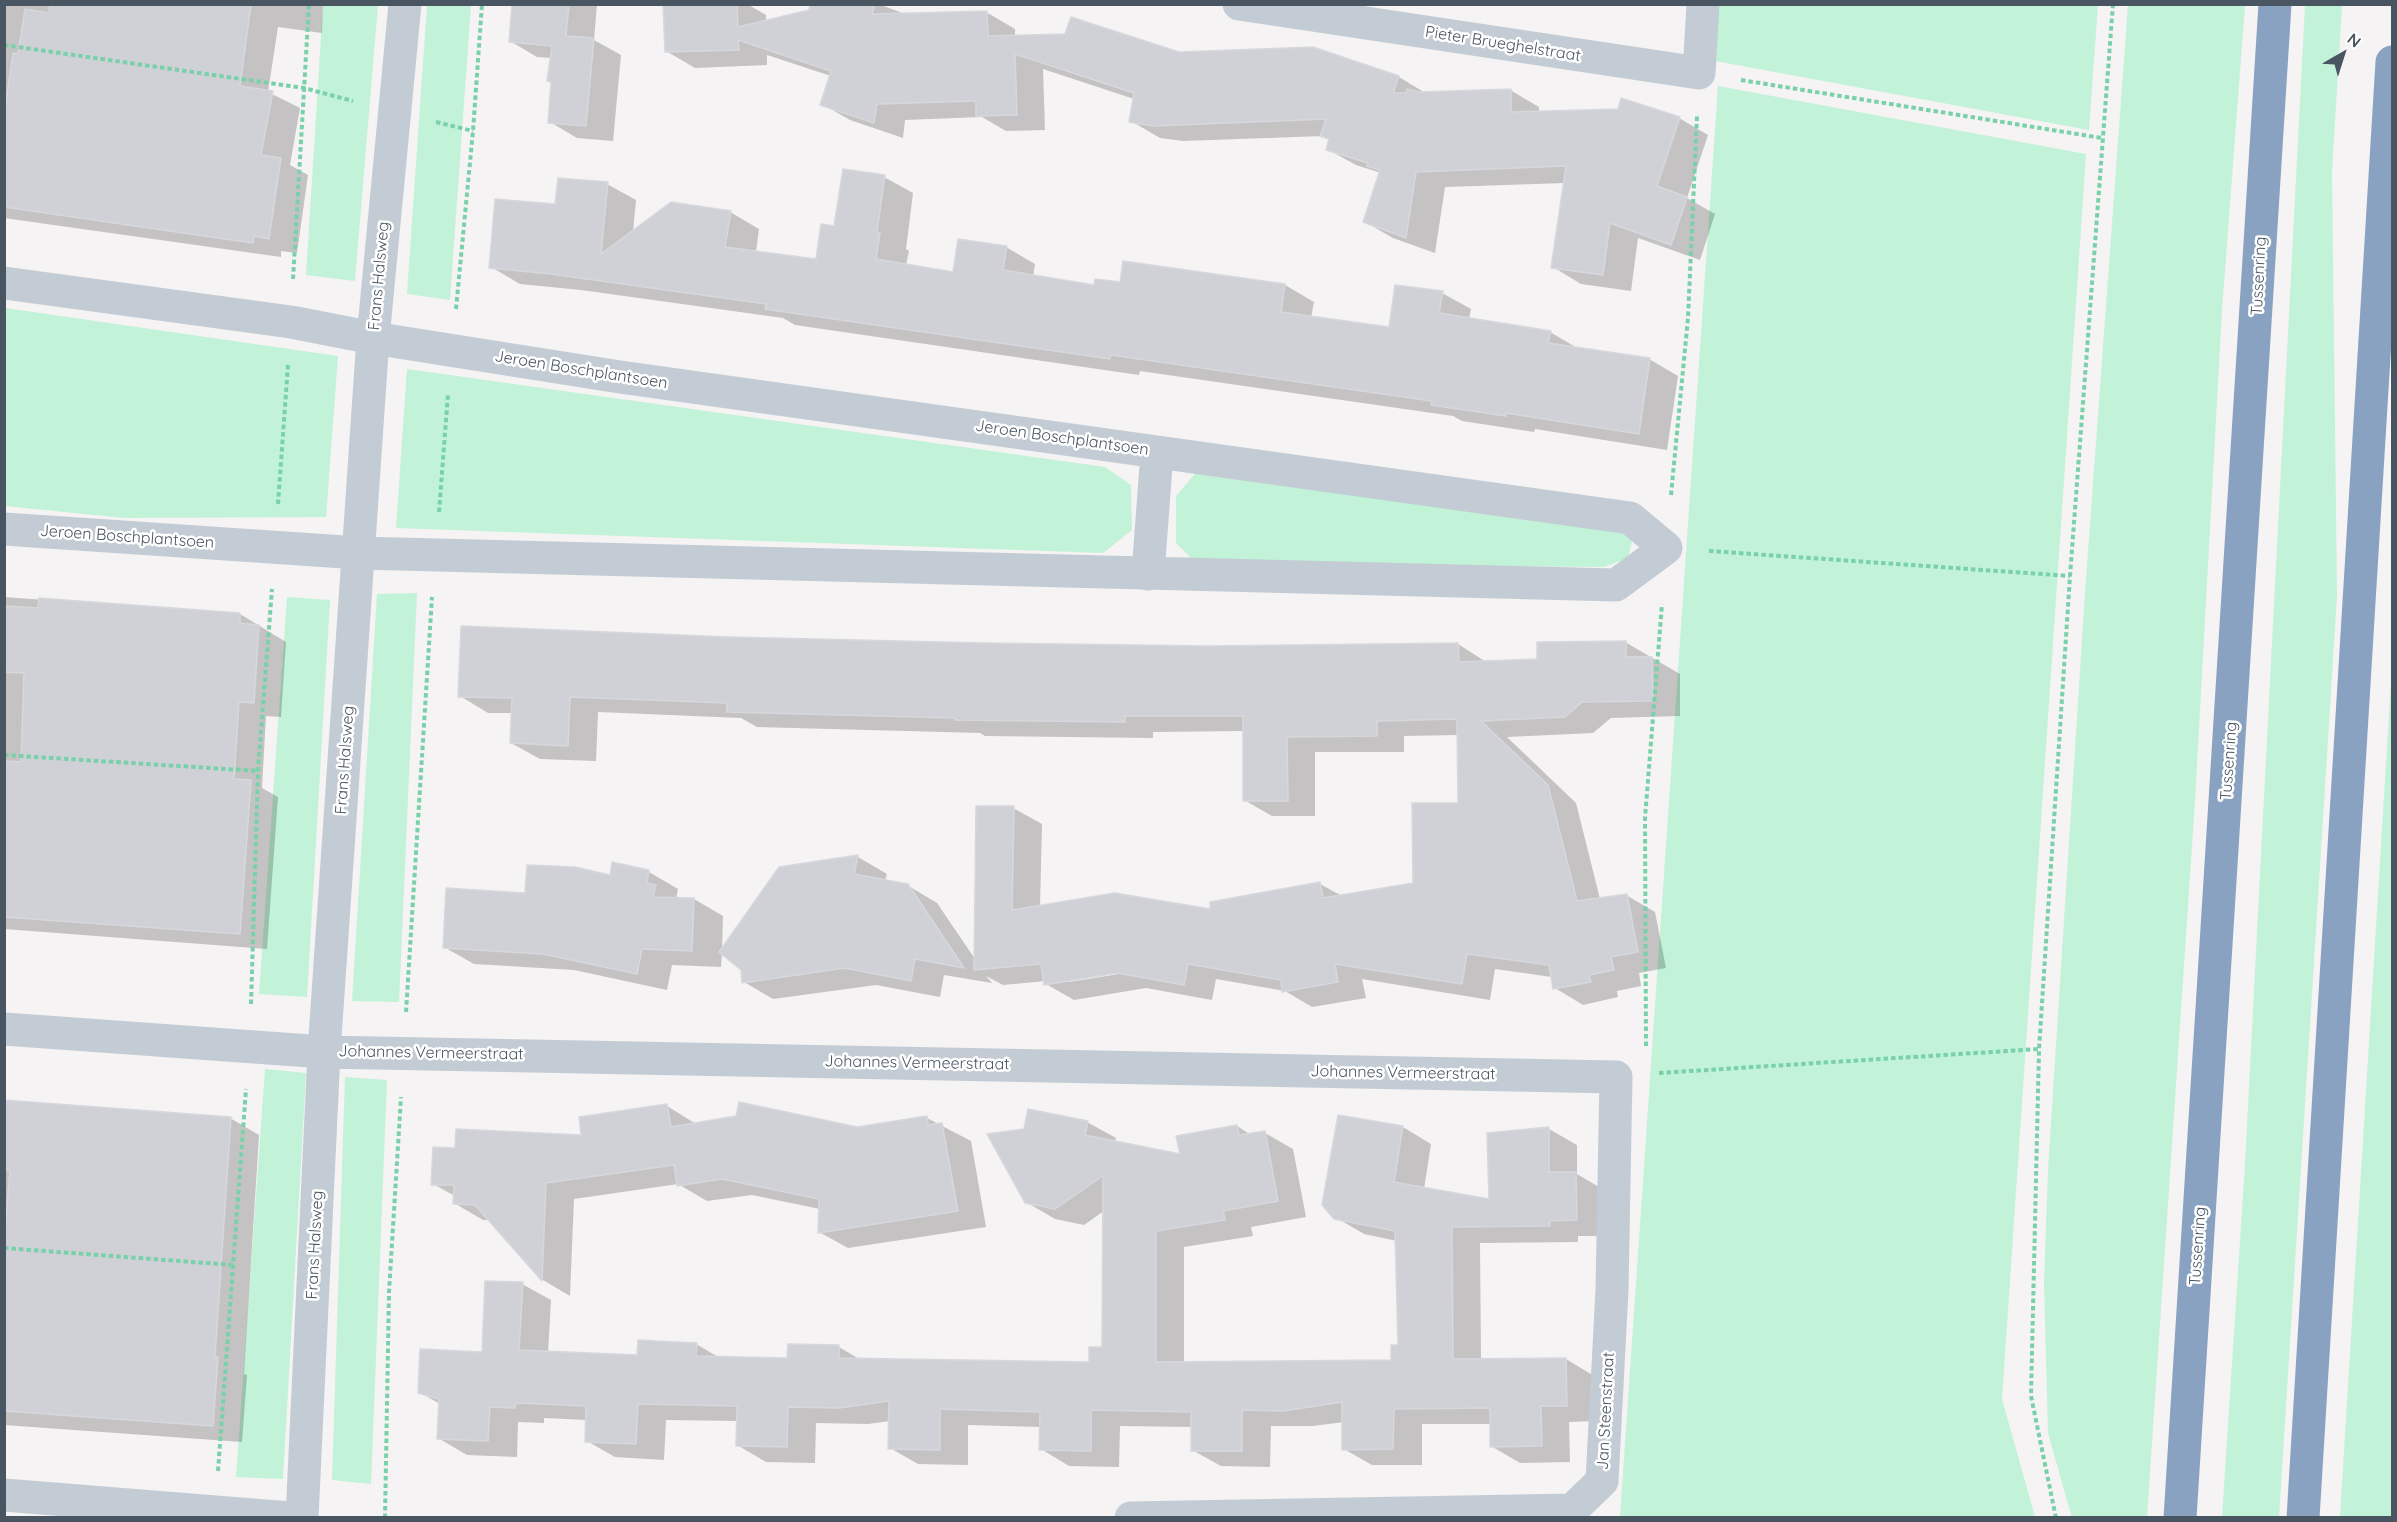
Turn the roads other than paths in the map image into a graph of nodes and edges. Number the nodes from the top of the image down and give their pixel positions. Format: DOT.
graph roads {
  1 [pos="405,4"];
  2 [pos="1239,4"];
  3 [pos="1702,4"];
  4 [pos="2275,4"];
  5 [pos="2392,62"];
  6 [pos="4,283"];
  7 [pos="373,338"];
  8 [pos="1157,452"];
  9 [pos="4,529"];
  10 [pos="359,553"];
  11 [pos="1148,574"];
  12 [pos="4,1029"];
  13 [pos="324,1052"];
  14 [pos="1612,1290"];
  15 [pos="4,1495"];
  16 [pos="290,1518"];
  17 [pos="302,1518"];
  18 [pos="1131,1518"];
  19 [pos="2180,1518"];
  20 [pos="2303,1518"];
  1 -- 7 [label="street, Frans Halsweg"];
  2 -- 3 [label="street, Pieter Brueghelstraat"];
  4 -- 19 [label="highway, Tussenring"];
  5 -- 20 [label="highway"];
  6 -- 7 [label="street, Jeroen Boschplantsoen"];
  7 -- 8 [label="street, Jeroen Boschplantsoen"];
  7 -- 10 [label="street, Frans Halsweg"];
  8 -- 11 [label="street, Jeroen Boschplantsoen"];
  8 -- 11 [label="street, Jeroen Boschplantsoen"];
  9 -- 10 [label="street, Jeroen Boschplantsoen"];
  10 -- 11 [label="street, Jeroen Boschplantsoen"];
  10 -- 13 [label="street, Frans Halsweg"];
  12 -- 13 [label="street, Johannes Vermeerstraat"];
  13 -- 14 [label="street, Johannes Vermeerstraat"];
  13 -- 17 [label="street, Frans Halsweg"];
  14 -- 18 [label="street, Jan Steenstraat"];
  15 -- 16 [label="street"];
}
